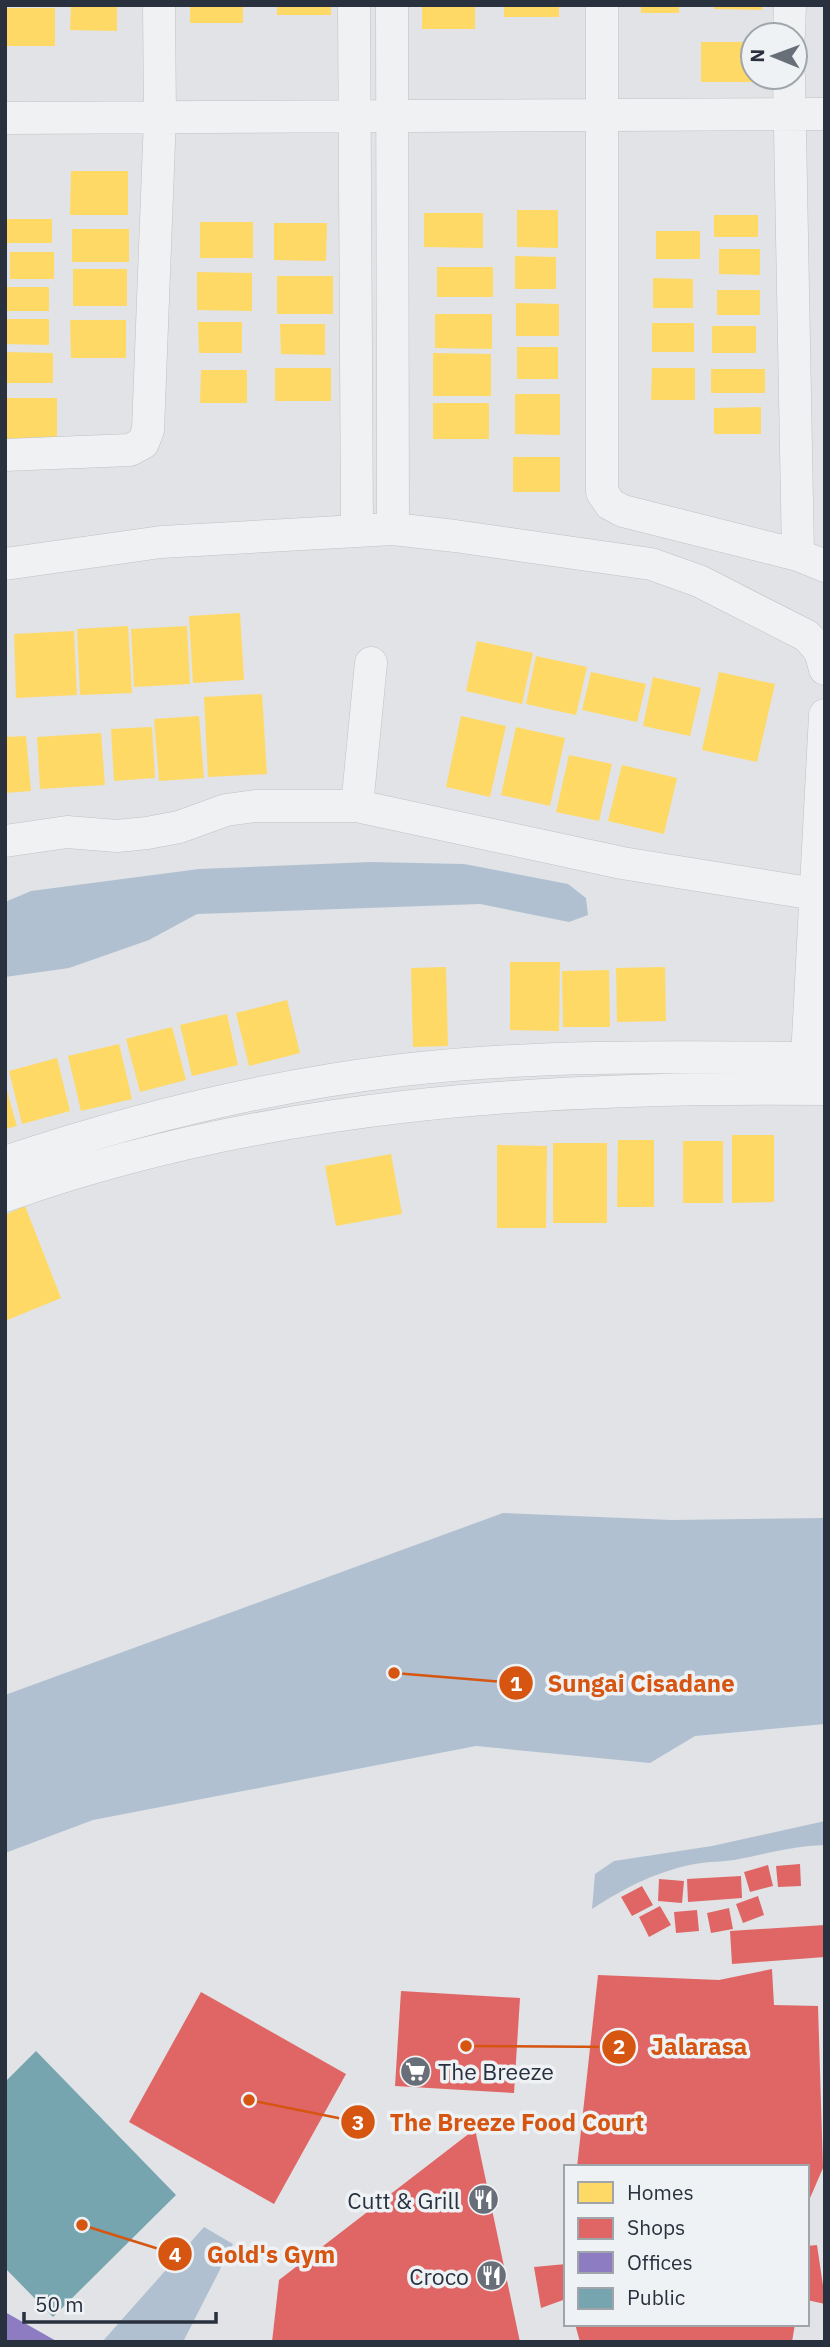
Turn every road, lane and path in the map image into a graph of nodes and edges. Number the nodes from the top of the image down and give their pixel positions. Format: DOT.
graph roads {
  1 [pos="159,5"];
  2 [pos="354,5"];
  3 [pos="392,5"];
  4 [pos="602,5"];
  5 [pos="789,91"];
  6 [pos="393,114"];
  7 [pos="788,114"];
  8 [pos="825,114"];
  9 [pos="354,116"];
  10 [pos="603,116"];
  11 [pos="5,117"];
  12 [pos="160,117"];
  13 [pos="5,456"];
  14 [pos="393,529"];
  15 [pos="357,530"];
  16 [pos="811,560"];
  17 [pos="5,564"];
  18 [pos="371,663"];
  19 [pos="825,669"];
  20 [pos="825,715"];
  21 [pos="357,806"];
  22 [pos="5,841"];
  23 [pos="815,894"];
  24 [pos="815,1074"];
  25 [pos="609,1075"];
  26 [pos="219,1104"];
  27 [pos="223,1134"];
  28 [pos="5,1161"];
  29 [pos="5,1196"];
  1 -- 12 [label="street"];
  2 -- 9 [label="street"];
  3 -- 6 [label="street"];
  4 -- 10 [label="street"];
  5 -- 7 [label="street"];
  6 -- 9 [label="street"];
  6 -- 10 [label="street"];
  6 -- 14 [label="street"];
  7 -- 8 [label="street"];
  7 -- 10 [label="street"];
  7 -- 16 [label="street"];
  9 -- 12 [label="street"];
  9 -- 15 [label="street"];
  10 -- 16 [label="street"];
  11 -- 12 [label="street"];
  12 -- 13 [label="street"];
  14 -- 15 [label="street"];
  14 -- 19 [label="street"];
  15 -- 17 [label="street"];
  18 -- 21 [label="street"];
  20 -- 23 [label="street"];
  21 -- 22 [label="street"];
  21 -- 23 [label="street"];
  23 -- 24 [label="street"];
  24 -- 25 [label="street"];
  25 -- 26 [label="street"];
  25 -- 27 [label="street"];
  26 -- 27 [label="street"];
  26 -- 28 [label="street"];
  27 -- 29 [label="street"];
}
